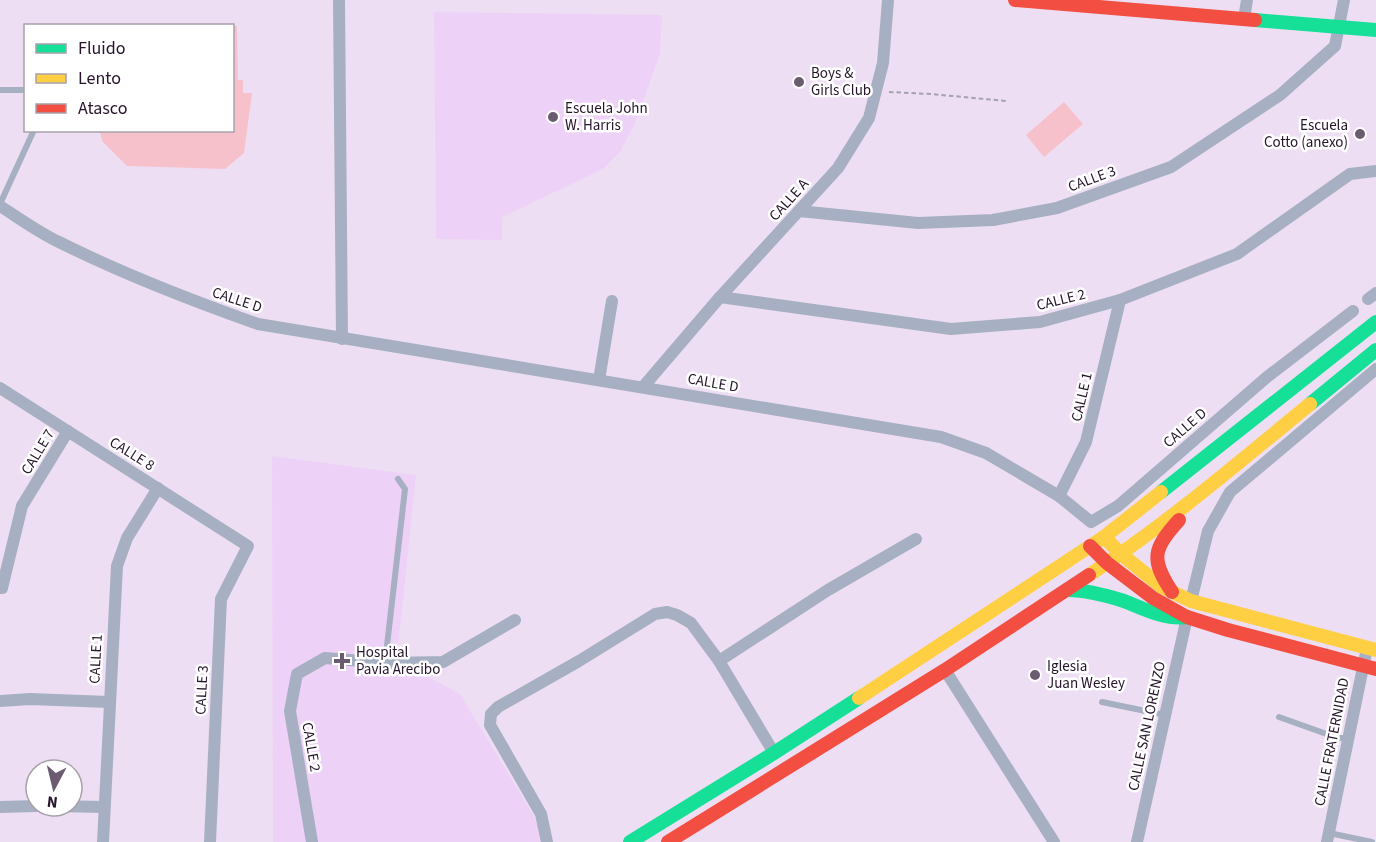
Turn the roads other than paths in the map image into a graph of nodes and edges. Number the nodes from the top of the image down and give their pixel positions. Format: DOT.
graph roads {
  1 [pos="339,0"];
  2 [pos="888,0"];
  3 [pos="1015,0"];
  4 [pos="1247,0"];
  5 [pos="1344,0"];
  6 [pos="1244,19"];
  7 [pos="1340,27"];
  8 [pos="1376,30"];
  9 [pos="0,90"];
  10 [pos="24,90"];
  11 [pos="33,132"];
  12 [pos="1376,171"];
  13 [pos="0,205"];
  14 [pos="799,211"];
  15 [pos="720,297"];
  16 [pos="1120,300"];
  17 [pos="612,301"];
  18 [pos="1353,311"];
  19 [pos="1376,322"];
  20 [pos="342,339"];
  21 [pos="1376,350"];
  22 [pos="1376,369"];
  23 [pos="600,380"];
  24 [pos="643,387"];
  25 [pos="0,388"];
  26 [pos="68,431"];
  27 [pos="398,479"];
  28 [pos="1218,479"];
  29 [pos="158,488"];
  30 [pos="1059,496"];
  31 [pos="1104,537"];
  32 [pos="916,539"];
  33 [pos="248,546"];
  34 [pos="1090,546"];
  35 [pos="1121,554"];
  36 [pos="1107,563"];
  37 [pos="0,588"];
  38 [pos="1068,590"];
  39 [pos="1172,592"];
  40 [pos="1191,601"];
  41 [pos="1187,617"];
  42 [pos="515,620"];
  43 [pos="1371,649"];
  44 [pos="719,661"];
  45 [pos="385,663"];
  46 [pos="1369,667"];
  47 [pos="945,670"];
  48 [pos="0,701"];
  49 [pos="109,702"];
  50 [pos="1102,702"];
  51 [pos="1165,714"];
  52 [pos="1278,717"];
  53 [pos="1347,739"];
  54 [pos="774,753"];
  55 [pos="24,806"];
  56 [pos="0,807"];
  57 [pos="84,807"];
  58 [pos="104,807"];
  59 [pos="1328,837"];
  60 [pos="546,841"];
  61 [pos="103,842"];
  62 [pos="210,842"];
  63 [pos="312,842"];
  64 [pos="630,842"];
  65 [pos="668,842"];
  66 [pos="1054,842"];
  67 [pos="1137,842"];
  68 [pos="1372,842"];
  1 -- 20 [label="street"];
  2 -- 14 [label="street, CALLE A"];
  3 -- 6 [label="main road"];
  4 -- 6 [label="street"];
  5 -- 7 [label="street, CALLE 3"];
  6 -- 7 [label="main road"];
  7 -- 8 [label="main road"];
  7 -- 14 [label="street, CALLE 3"];
  9 -- 10 [label="lane"];
  11 -- 13 [label="lane"];
  12 -- 16 [label="street, CALLE 2"];
  13 -- 20 [label="street, CALLE D"];
  14 -- 15 [label="street, CALLE A"];
  15 -- 16 [label="street, CALLE 2"];
  15 -- 24 [label="street, CALLE A"];
  16 -- 30 [label="street, CALLE 1"];
  17 -- 23 [label="street"];
  18 -- 30 [label="street, CALLE D"];
  19 -- 31 [label="main road"];
  20 -- 23 [label="street, CALLE D"];
  21 -- 28 [label="main road"];
  22 -- 40 [label="street"];
  23 -- 24 [label="street, CALLE D"];
  24 -- 30 [label="street, CALLE D"];
  25 -- 26 [label="street, CALLE 8"];
  26 -- 29 [label="street, CALLE 8"];
  26 -- 37 [label="street, CALLE 7"];
  27 -- 45 [label="lane"];
  28 -- 35 [label="main road"];
  28 -- 39 [label="main road"];
  29 -- 33 [label="street, CALLE 8"];
  29 -- 49 [label="street, CALLE 1"];
  31 -- 34 [label="main road"];
  31 -- 35 [label="main road"];
  32 -- 44 [label="street"];
  33 -- 62 [label="street, CALLE 3"];
  34 -- 36 [label="main road"];
  34 -- 54 [label="main road"];
  35 -- 36 [label="main road"];
  35 -- 39 [label="main road"];
  36 -- 38 [label="main road"];
  36 -- 41 [label="main road"];
  38 -- 41 [label="main road"];
  38 -- 47 [label="main road"];
  39 -- 40 [label="main road"];
  40 -- 43 [label="main road"];
  41 -- 46 [label="main road"];
  41 -- 51 [label="street, CALLE SAN LORENZO"];
  42 -- 45 [label="street, CALLE 2"];
  43 -- 46 [label="street, CALLE FRATERNIDAD"];
  44 -- 54 [label="street"];
  44 -- 60 [label="street"];
  45 -- 63 [label="street, CALLE 2"];
  46 -- 53 [label="street, CALLE FRATERNIDAD"];
  47 -- 65 [label="main road"];
  47 -- 66 [label="street"];
  48 -- 49 [label="street"];
  49 -- 58 [label="street, CALLE 1"];
  50 -- 51 [label="lane"];
  51 -- 67 [label="street, CALLE SAN LORENZO"];
  52 -- 53 [label="lane"];
  53 -- 59 [label="street, CALLE FRATERNIDAD"];
  54 -- 64 [label="main road"];
  55 -- 56 [label="street"];
  57 -- 58 [label="street"];
  58 -- 61 [label="street, CALLE 1"];
  59 -- 68 [label="lane"];
}
